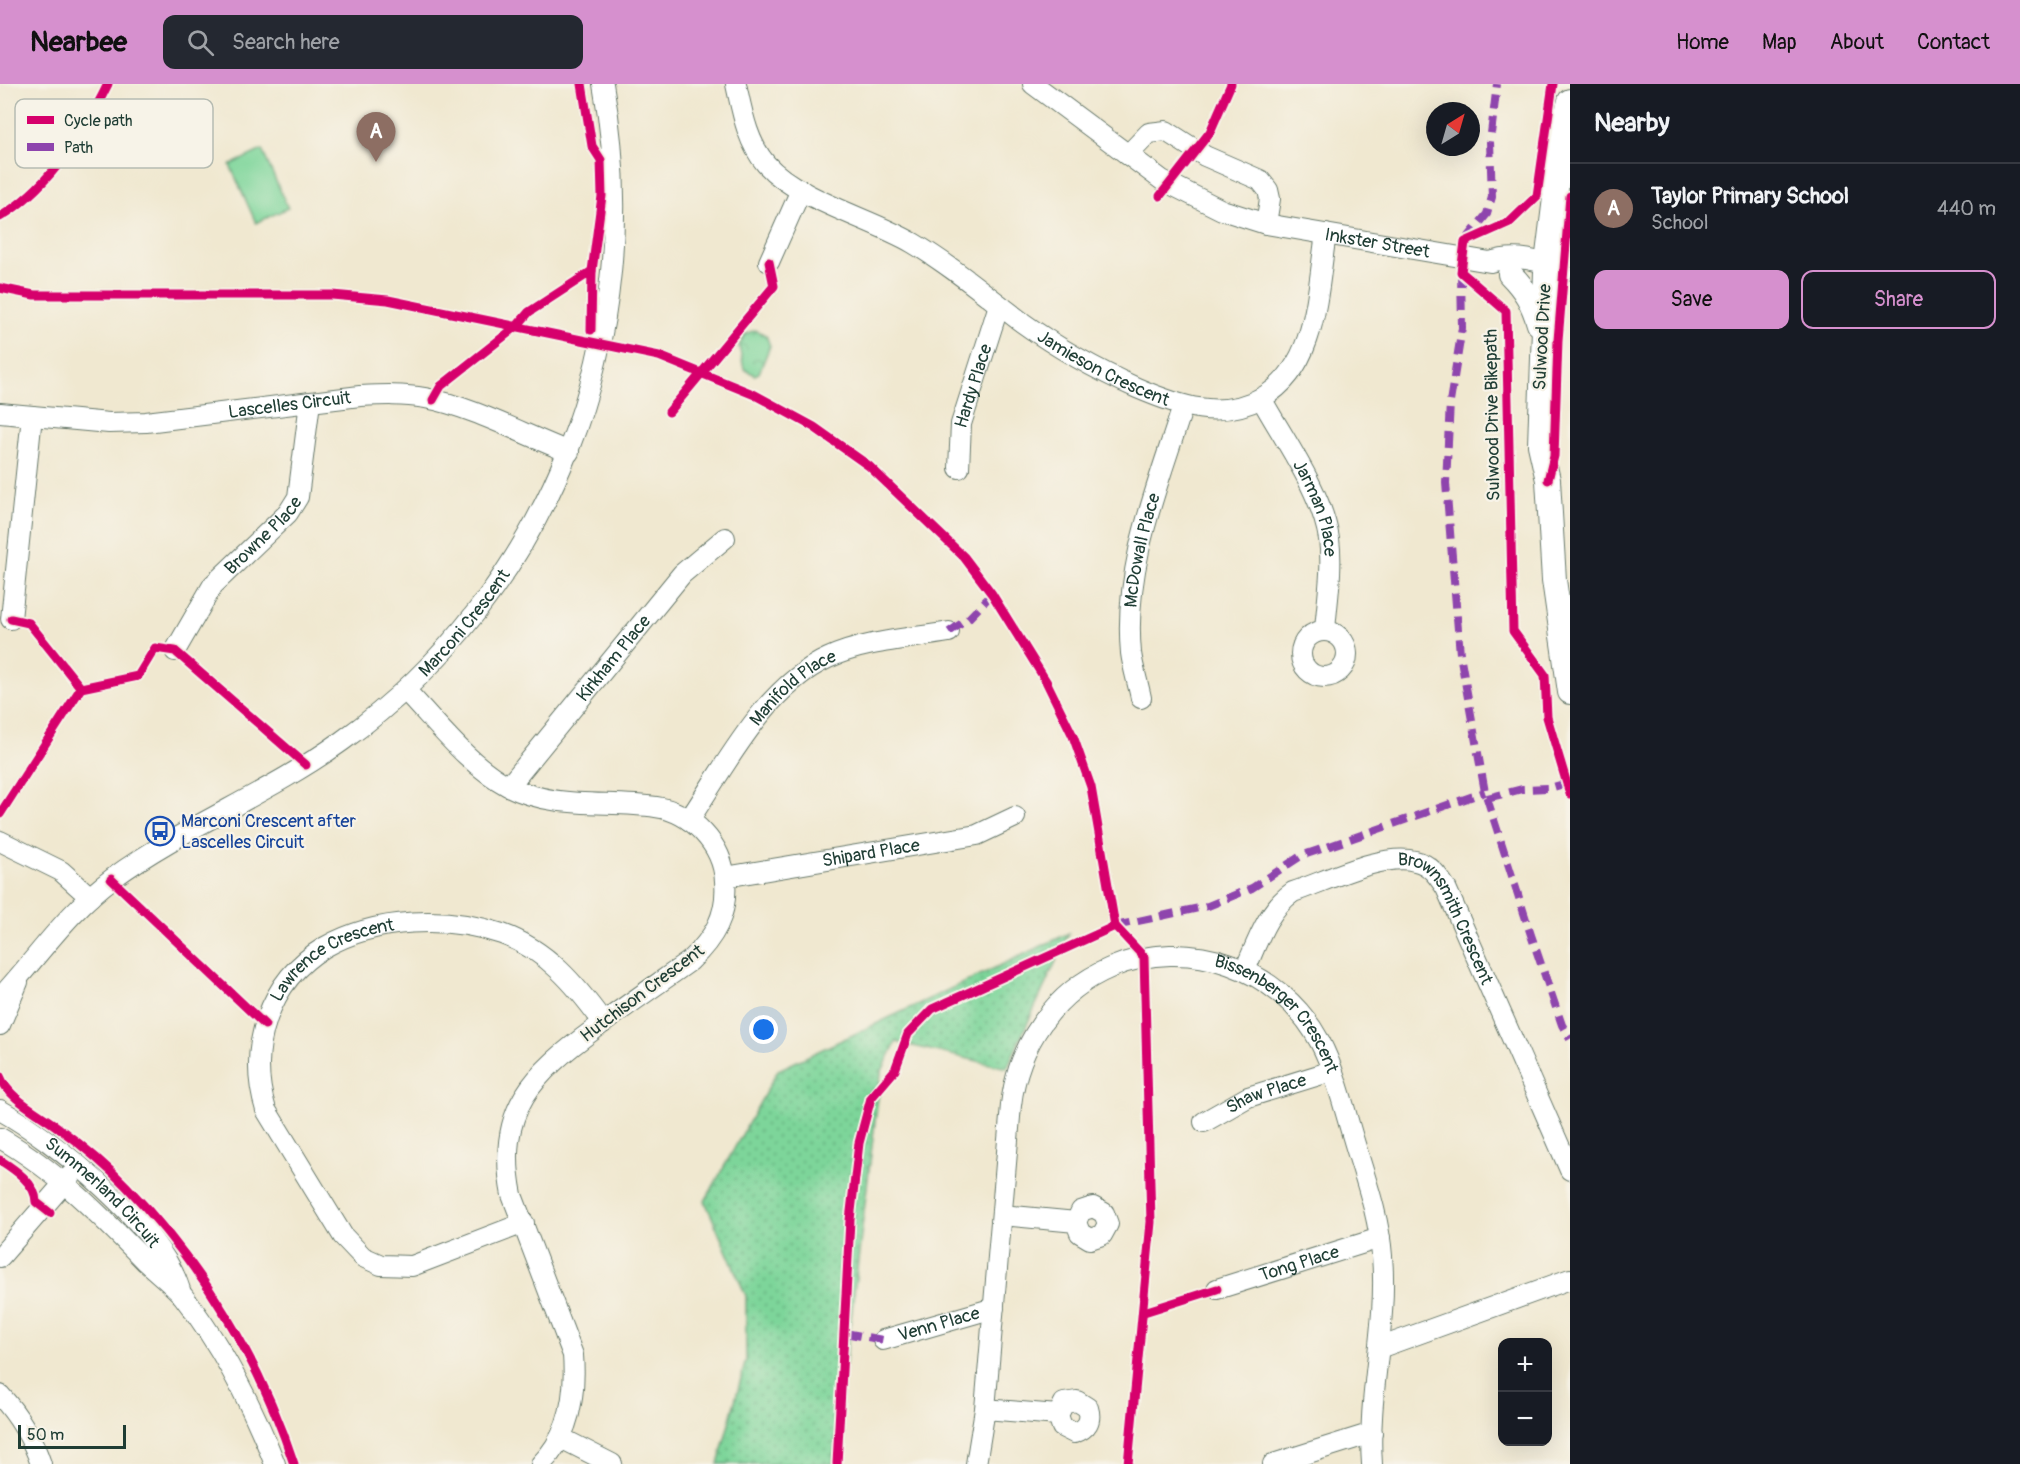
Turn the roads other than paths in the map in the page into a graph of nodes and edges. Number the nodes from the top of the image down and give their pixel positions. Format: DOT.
graph roads {
  1 [pos="603,84"];
  2 [pos="736,84"];
  3 [pos="1033,84"];
  4 [pos="1570,101"];
  5 [pos="1128,155"];
  6 [pos="801,190"];
  7 [pos="1570,196"];
  8 [pos="1266,224"];
  9 [pos="1326,234"];
  10 [pos="770,262"];
  11 [pos="1500,268"];
  12 [pos="1552,272"];
  13 [pos="999,305"];
  14 [pos="1542,344"];
  15 [pos="1261,398"];
  16 [pos="310,402"];
  17 [pos="1183,406"];
  18 [pos="0,412"];
  19 [pos="32,416"];
  20 [pos="569,452"];
  21 [pos="959,468"];
  22 [pos="1548,480"];
  23 [pos="725,538"];
  24 [pos="11,619"];
  25 [pos="1325,631"];
  26 [pos="949,633"];
  27 [pos="175,651"];
  28 [pos="405,690"];
  29 [pos="1570,692"];
  30 [pos="1142,698"];
  31 [pos="509,786"];
  32 [pos="1015,818"];
  33 [pos="688,820"];
  34 [pos="0,841"];
  35 [pos="725,877"];
  36 [pos="90,897"];
  37 [pos="1245,970"];
  38 [pos="20,977"];
  39 [pos="0,998"];
  40 [pos="603,1022"];
  41 [pos="0,1026"];
  42 [pos="1332,1071"];
  43 [pos="0,1110"];
  44 [pos="1204,1122"];
  45 [pos="0,1138"];
  46 [pos="79,1167"];
  47 [pos="1570,1170"];
  48 [pos="64,1184"];
  49 [pos="1002,1215"];
  50 [pos="1076,1222"];
  51 [pos="524,1223"];
  52 [pos="1380,1239"];
  53 [pos="0,1257"];
  54 [pos="1570,1279"];
  55 [pos="1216,1288"];
  56 [pos="182,1295"];
  57 [pos="994,1308"];
  58 [pos="883,1340"];
  59 [pos="1379,1348"];
  60 [pos="0,1395"];
  61 [pos="985,1408"];
  62 [pos="1058,1415"];
  63 [pos="1372,1433"];
  64 [pos="561,1438"];
  65 [pos="41,1464"];
  66 [pos="274,1464"];
  67 [pos="541,1464"];
  68 [pos="612,1464"];
  69 [pos="976,1464"];
  70 [pos="1273,1464"];
  71 [pos="1372,1464"];
  1 -- 20 [label="street, Marconi Crescent"];
  2 -- 6 [label="street, Jamieson Crescent"];
  3 -- 5 [label="street, Inkster Street"];
  4 -- 12 [label="main road, Sulwood Drive"];
  5 -- 8 [label="street, Inkster Street"];
  5 -- 8 [label="street"];
  6 -- 10 [label="street"];
  6 -- 13 [label="street, Jamieson Crescent"];
  7 -- 12 [label="main road, Sulwood Drive"];
  8 -- 9 [label="street, Inkster Street"];
  9 -- 11 [label="street, Inkster Street"];
  9 -- 15 [label="street, Jamieson Crescent"];
  11 -- 12 [label="street, Inkster Street"];
  11 -- 14 [label="main road"];
  12 -- 14 [label="main road, Sulwood Drive"];
  12 -- 22 [label="main road, Sulwood Drive"];
  13 -- 17 [label="street, Jamieson Crescent"];
  13 -- 21 [label="street, Hardy Place"];
  14 -- 22 [label="main road, Sulwood Drive"];
  15 -- 17 [label="street, Jamieson Crescent"];
  15 -- 25 [label="street, Jarman Place"];
  16 -- 19 [label="street, Lascelles Circuit"];
  16 -- 20 [label="street, Lascelles Circuit"];
  16 -- 27 [label="street, Browne Place"];
  17 -- 30 [label="street, McDowall Place"];
  18 -- 19 [label="street, Lascelles Circuit"];
  19 -- 24 [label="street"];
  20 -- 28 [label="street, Marconi Crescent"];
  22 -- 29 [label="main road, Sulwood Drive"];
  23 -- 31 [label="street, Kirkham Place"];
  26 -- 33 [label="street, Manifold Place"];
  28 -- 31 [label="street, Hutchison Crescent"];
  28 -- 36 [label="street, Marconi Crescent"];
  31 -- 33 [label="street, Hutchison Crescent"];
  32 -- 35 [label="street, Shipard Place"];
  33 -- 35 [label="street, Hutchison Crescent"];
  34 -- 36 [label="street"];
  35 -- 40 [label="street, Hutchison Crescent"];
  36 -- 38 [label="street, Marconi Crescent"];
  37 -- 42 [label="street, Bissenberger Crescent"];
  37 -- 47 [label="street, Brownsmith Crescent"];
  37 -- 49 [label="street, Bissenberger Crescent"];
  38 -- 39 [label="street, Marconi Crescent"];
  38 -- 41 [label="street, Marconi Crescent"];
  40 -- 51 [label="street, Hutchison Crescent"];
  40 -- 51 [label="street, Lawrence Crescent"];
  42 -- 44 [label="street, Shaw Place"];
  42 -- 52 [label="street, Bissenberger Crescent"];
  43 -- 46 [label="street, Summerland Circuit"];
  45 -- 48 [label="street, Summerland Circuit"];
  46 -- 48 [label="street"];
  46 -- 56 [label="street, Summerland Circuit"];
  48 -- 53 [label="street"];
  48 -- 56 [label="street, Summerland Circuit"];
  49 -- 50 [label="street"];
  49 -- 57 [label="street, Bissenberger Crescent"];
  51 -- 64 [label="street, Hutchison Crescent"];
  52 -- 55 [label="street, Tong Place"];
  52 -- 59 [label="street, Bissenberger Crescent"];
  54 -- 59 [label="street"];
  56 -- 66 [label="street, Summerland Circuit"];
  57 -- 58 [label="street, Venn Place"];
  57 -- 61 [label="street, Bissenberger Crescent"];
  59 -- 63 [label="street, Bissenberger Crescent"];
  60 -- 65 [label="street"];
  61 -- 62 [label="street"];
  61 -- 69 [label="street, Bissenberger Crescent"];
  63 -- 70 [label="street"];
  63 -- 71 [label="street, Bissenberger Crescent"];
  64 -- 67 [label="street, Hutchison Crescent"];
  64 -- 68 [label="street"];
}
